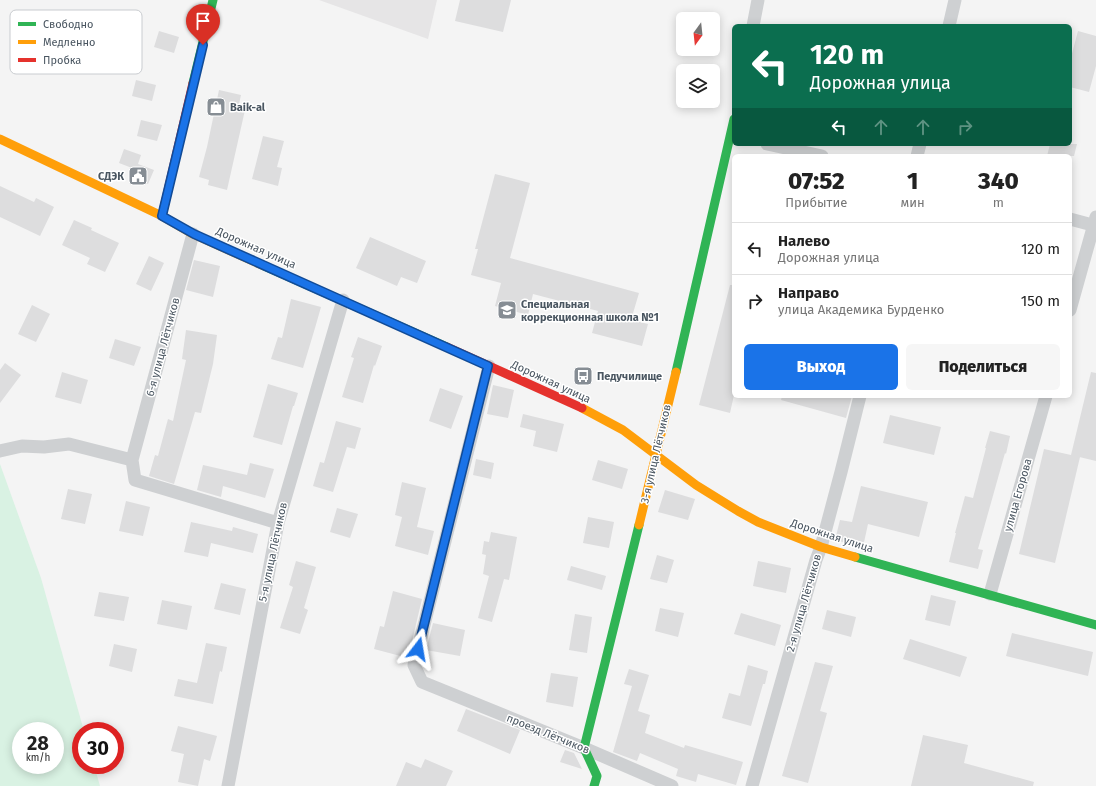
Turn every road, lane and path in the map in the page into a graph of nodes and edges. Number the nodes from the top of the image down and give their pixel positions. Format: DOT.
graph roads {
  1 [pos="213,0"];
  2 [pos="758,0"];
  3 [pos="955,0"];
  4 [pos="753,24"];
  5 [pos="949,24"];
  6 [pos="732,137"];
  7 [pos="0,139"];
  8 [pos="776,146"];
  9 [pos="813,154"];
  10 [pos="162,216"];
  11 [pos="1072,219"];
  12 [pos="1095,223"];
  13 [pos="194,234"];
  14 [pos="343,300"];
  15 [pos="1072,303"];
  16 [pos="488,366"];
  17 [pos="860,398"];
  18 [pos="1045,398"];
  19 [pos="0,451"];
  20 [pos="656,456"];
  21 [pos="132,460"];
  22 [pos="278,523"];
  23 [pos="821,547"];
  24 [pos="990,594"];
  25 [pos="1096,625"];
  26 [pos="584,748"];
  27 [pos="228,786"];
  28 [pos="594,786"];
  29 [pos="672,786"];
  30 [pos="752,786"];
  1 -- 10 [label="main road"];
  2 -- 4 [label="street"];
  3 -- 5 [label="street"];
  6 -- 20 [label="main road, 3-я улица Лётчиков"];
  7 -- 10 [label="main road, Дорожная улица"];
  8 -- 9 [label="street"];
  10 -- 13 [label="main road, Дорожная улица"];
  11 -- 12 [label="street"];
  12 -- 15 [label="street"];
  13 -- 14 [label="main road, Дорожная улица"];
  13 -- 21 [label="street, 6-я улица Лётчиков"];
  14 -- 16 [label="main road, Дорожная улица"];
  14 -- 22 [label="street, 5-я улица Лётчиков"];
  16 -- 20 [label="main road, Дорожная улица"];
  16 -- 26 [label="street, проезд Лётчиков"];
  17 -- 23 [label="street, 2-я улица Лётчиков"];
  18 -- 24 [label="street, улица Егорова"];
  19 -- 21 [label="street"];
  20 -- 23 [label="main road, Дорожная улица"];
  20 -- 26 [label="main road, 3-я улица Лётчиков"];
  21 -- 22 [label="street"];
  22 -- 27 [label="street, 5-я улица Лётчиков"];
  23 -- 24 [label="main road, Дорожная улица"];
  23 -- 30 [label="street, 2-я улица Лётчиков"];
  24 -- 25 [label="main road, Дорожная улица"];
  26 -- 28 [label="main road"];
  26 -- 29 [label="street, проезд Лётчиков"];
}
